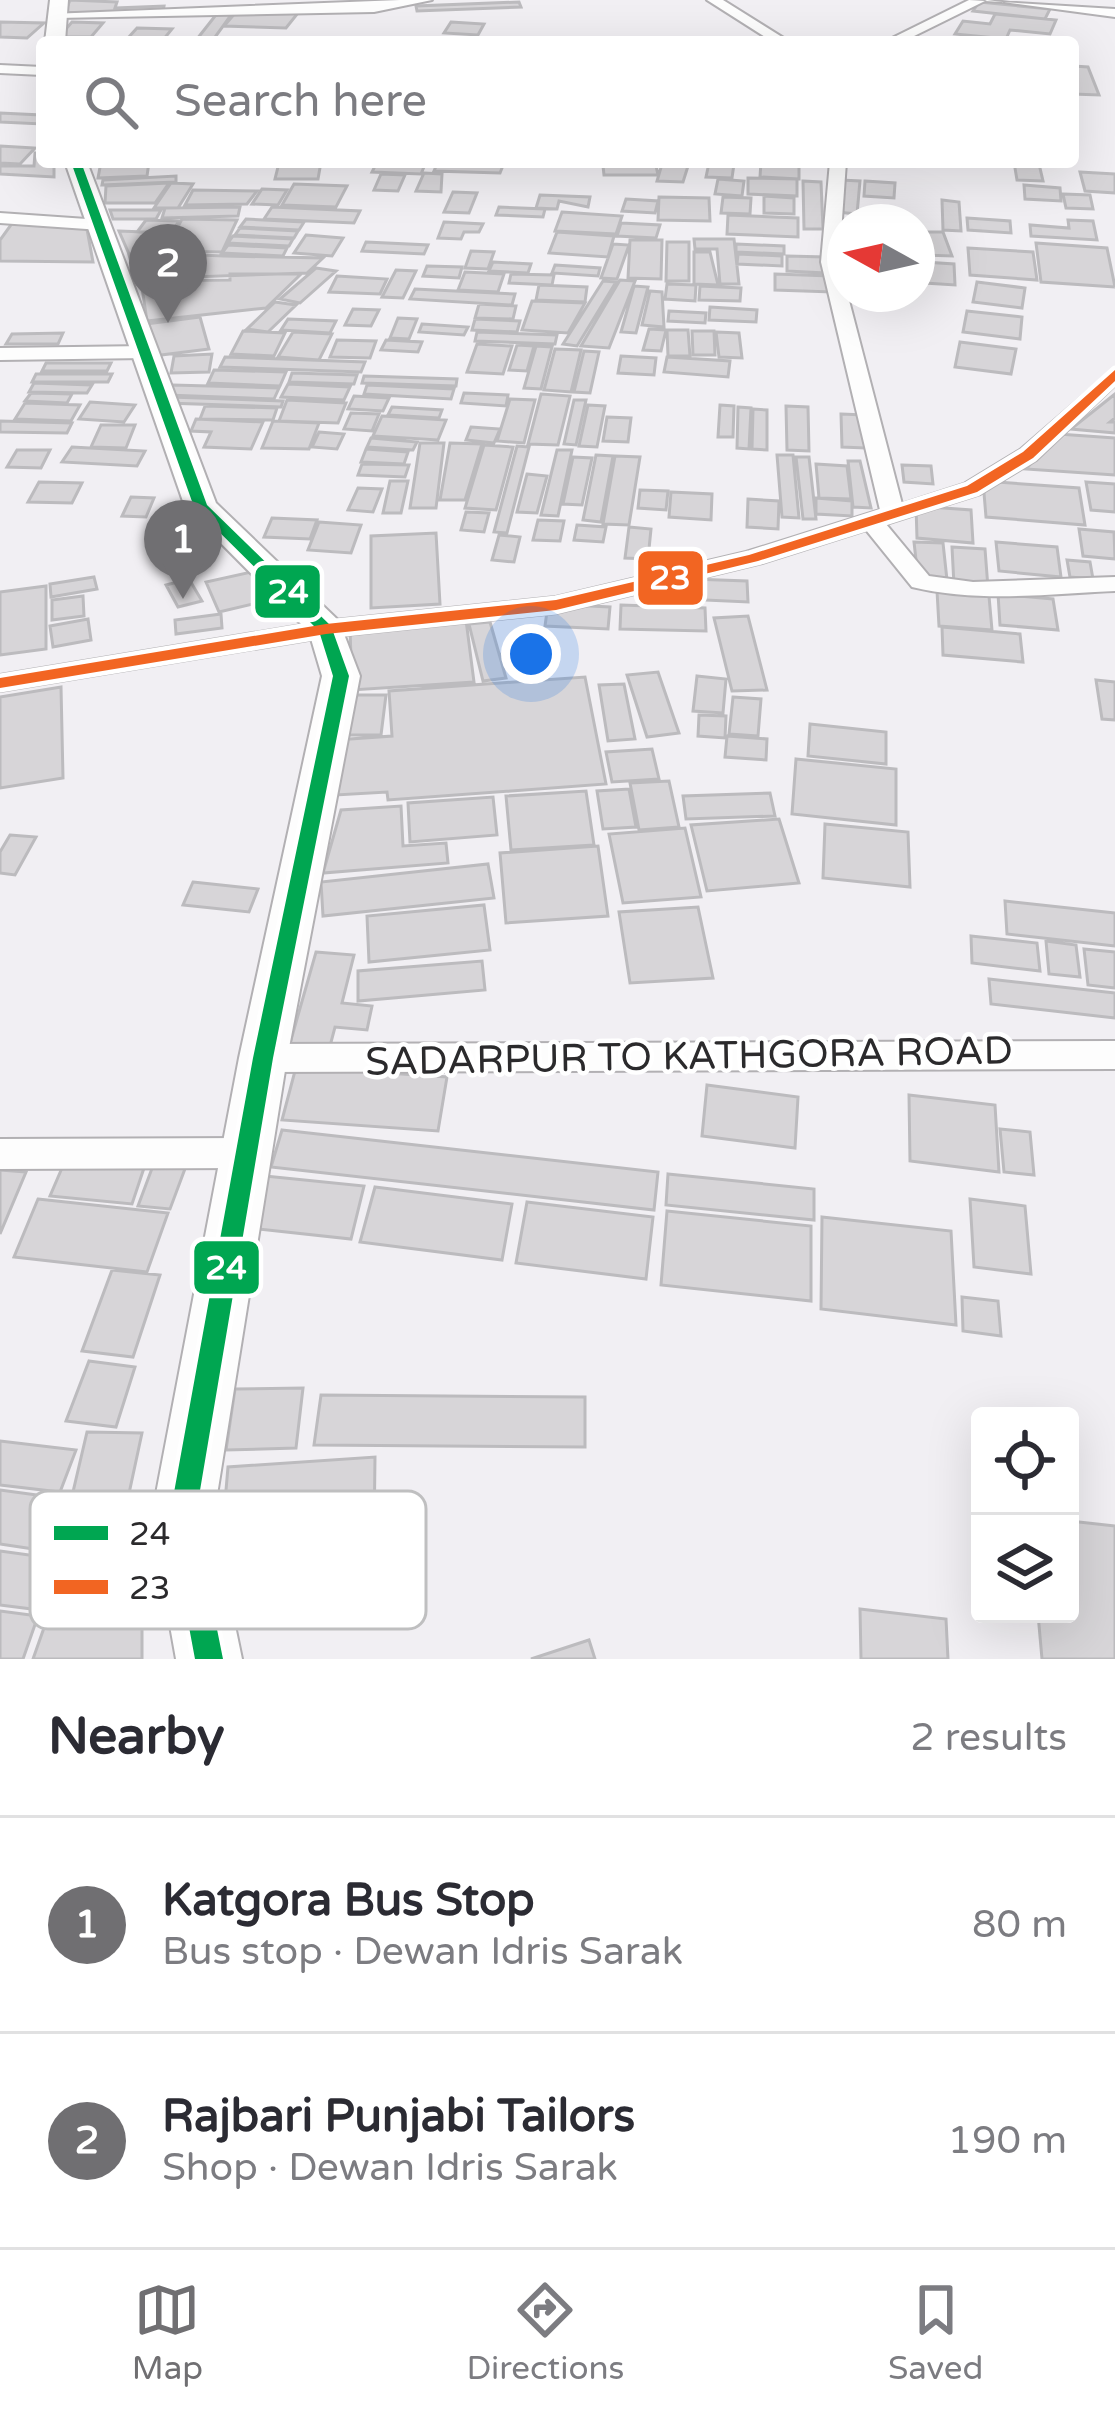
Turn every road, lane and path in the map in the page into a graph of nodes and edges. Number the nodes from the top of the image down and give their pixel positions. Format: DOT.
graph roads {
  1 [pos="425,0"];
  2 [pos="714,0"];
  3 [pos="980,0"];
  4 [pos="993,0"];
  5 [pos="58,7"];
  6 [pos="1115,13"];
  7 [pos="773,36"];
  8 [pos="904,36"];
  9 [pos="0,69"];
  10 [pos="36,70"];
  11 [pos="78,168"];
  12 [pos="838,168"];
  13 [pos="0,218"];
  14 [pos="101,225"];
  15 [pos="146,352"];
  16 [pos="0,354"];
  17 [pos="1115,374"];
  18 [pos="880,516"];
  19 [pos="1115,584"];
  20 [pos="326,628"];
  21 [pos="0,682"];
  22 [pos="1115,1055"];
  23 [pos="262,1058"];
  24 [pos="246,1153"];
  25 [pos="0,1154"];
  26 [pos="187,1491"];
  27 [pos="203,1629"];
  28 [pos="209,1659"];
  1 -- 5 [label="street"];
  2 -- 7 [label="street"];
  3 -- 8 [label="street"];
  4 -- 6 [label="street"];
  9 -- 10 [label="street"];
  11 -- 14 [label="main road"];
  12 -- 18 [label="street"];
  13 -- 14 [label="street"];
  14 -- 15 [label="main road"];
  15 -- 16 [label="street"];
  15 -- 20 [label="main road"];
  17 -- 18 [label="street"];
  18 -- 19 [label="street"];
  18 -- 20 [label="street"];
  20 -- 21 [label="street"];
  20 -- 23 [label="main road"];
  22 -- 23 [label="street, SADARPUR TO KATHGORA ROAD"];
  23 -- 24 [label="main road"];
  24 -- 25 [label="street"];
  24 -- 26 [label="main road"];
  27 -- 28 [label="main road"];
}
